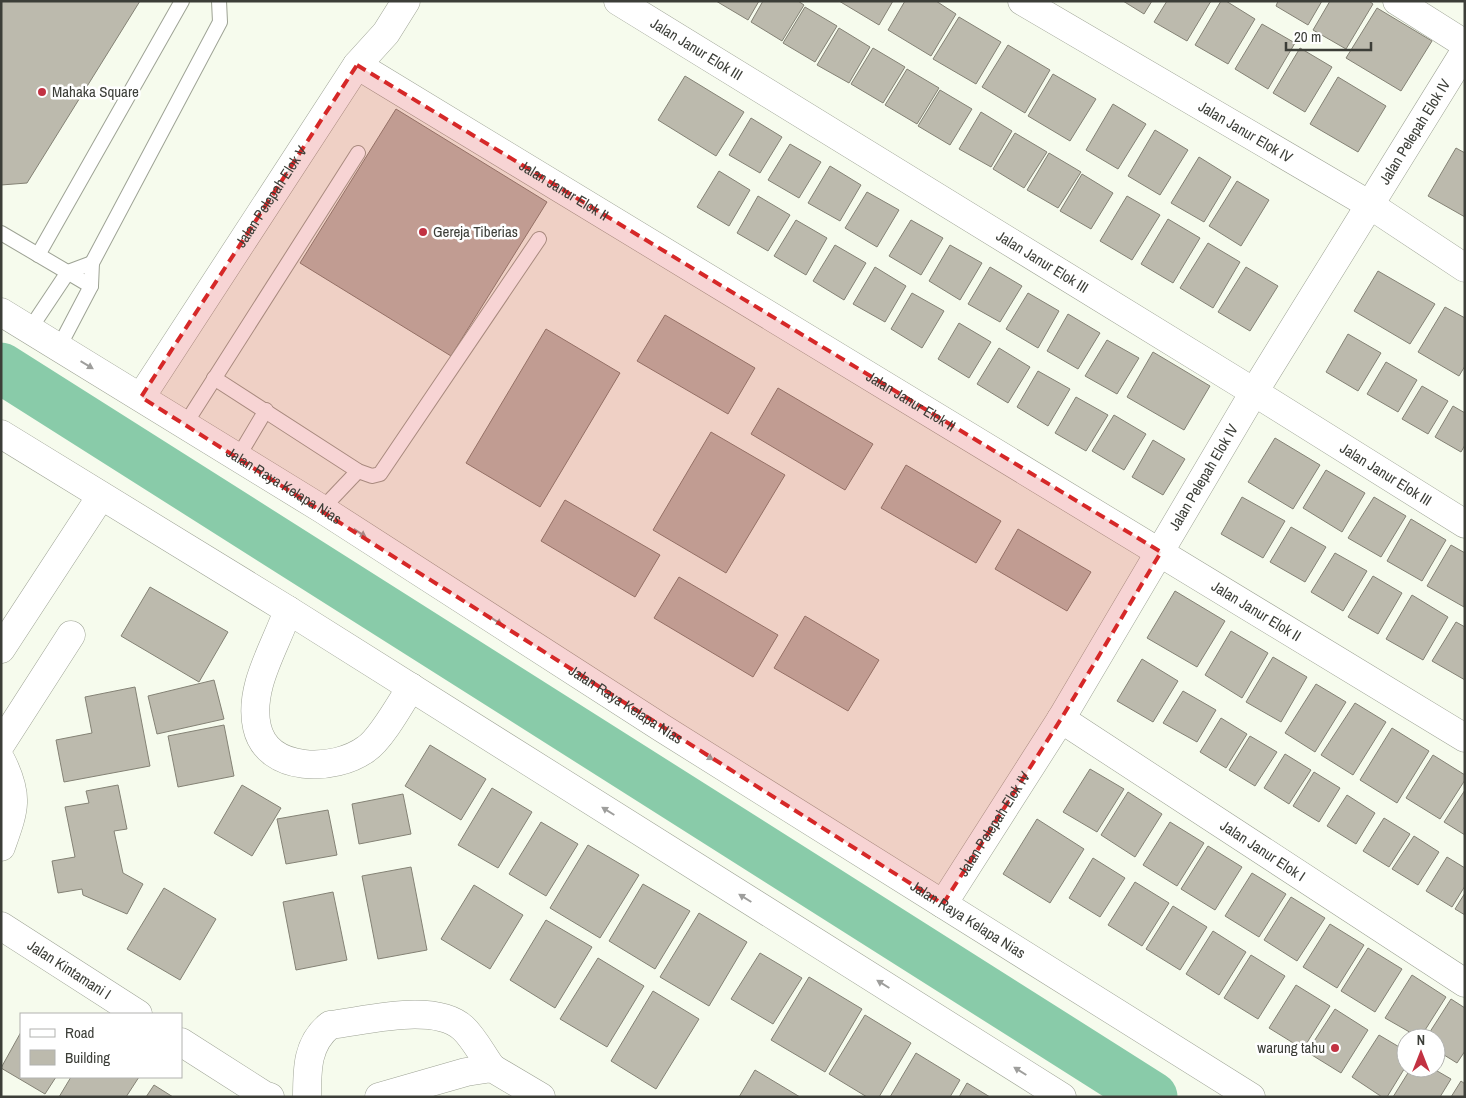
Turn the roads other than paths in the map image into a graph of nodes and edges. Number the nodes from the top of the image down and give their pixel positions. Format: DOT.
graph roads {
  1 [pos="182,1"];
  2 [pos="406,1"];
  3 [pos="618,1"];
  4 [pos="1022,1"];
  5 [pos="1397,1"];
  6 [pos="221,3"];
  7 [pos="1465,44"];
  8 [pos="1465,51"];
  9 [pos="358,65"];
  10 [pos="358,152"];
  11 [pos="1370,205"];
  12 [pos="1,233"];
  13 [pos="539,239"];
  14 [pos="38,255"];
  15 [pos="92,263"];
  16 [pos="1465,268"];
  17 [pos="68,272"];
  18 [pos="91,286"];
  19 [pos="1,312"];
  20 [pos="30,329"];
  21 [pos="59,347"];
  22 [pos="214,378"];
  23 [pos="1254,392"];
  24 [pos="141,397"];
  25 [pos="266,410"];
  26 [pos="186,424"];
  27 [pos="1,434"];
  28 [pos="238,456"];
  29 [pos="358,471"];
  30 [pos="101,496"];
  31 [pos="322,509"];
  32 [pos="1465,524"];
  33 [pos="1161,552"];
  34 [pos="288,610"];
  35 [pos="71,635"];
  36 [pos="1,649"];
  37 [pos="411,687"];
  38 [pos="1061,719"];
  39 [pos="1465,738"];
  40 [pos="1,744"];
  41 [pos="1,760"];
  42 [pos="1,847"];
  43 [pos="943,904"];
  44 [pos="1,926"];
  45 [pos="1465,983"];
  46 [pos="136,1013"];
  47 [pos="182,1043"];
  48 [pos="492,1068"];
  49 [pos="270,1097"];
  50 [pos="306,1097"];
  51 [pos="379,1097"];
  52 [pos="541,1097"];
  53 [pos="1062,1097"];
  54 [pos="1251,1097"];
  1 -- 14 [label="lane"];
  2 -- 9 [label="street, Jalan Pelepah Elok V"];
  3 -- 23 [label="street, Jalan Janur Elok III"];
  4 -- 11 [label="street, Jalan Janur Elok IV"];
  5 -- 7 [label="street"];
  6 -- 15 [label="lane"];
  8 -- 11 [label="street, Jalan Pelepah Elok IV"];
  9 -- 24 [label="street, Jalan Pelepah Elok V"];
  9 -- 33 [label="street, Jalan Janur Elok II"];
  10 -- 22 [label="lane"];
  11 -- 16 [label="street, Jalan Janur Elok IV"];
  11 -- 23 [label="street, Jalan Pelepah Elok IV"];
  12 -- 14 [label="lane"];
  13 -- 29 [label="lane"];
  14 -- 17 [label="lane"];
  15 -- 17 [label="lane"];
  15 -- 18 [label="lane"];
  17 -- 18 [label="lane"];
  17 -- 20 [label="lane"];
  18 -- 21 [label="lane"];
  19 -- 20 [label="street, Jalan Raya Kelapa Nias"];
  20 -- 21 [label="street, Jalan Raya Kelapa Nias"];
  21 -- 24 [label="street, Jalan Raya Kelapa Nias, one-way"];
  22 -- 25 [label="lane"];
  22 -- 26 [label="lane"];
  23 -- 32 [label="street, Jalan Janur Elok III"];
  23 -- 33 [label="street, Jalan Pelepah Elok IV"];
  24 -- 26 [label="street, Jalan Raya Kelapa Nias"];
  25 -- 28 [label="lane"];
  25 -- 29 [label="lane"];
  26 -- 28 [label="street, Jalan Raya Kelapa Nias"];
  27 -- 30 [label="street"];
  28 -- 31 [label="street, Jalan Raya Kelapa Nias"];
  29 -- 31 [label="lane"];
  30 -- 34 [label="street"];
  30 -- 36 [label="street"];
  31 -- 43 [label="street, Jalan Raya Kelapa Nias, one-way"];
  33 -- 38 [label="street, Jalan Pelepah Elok IV"];
  33 -- 39 [label="street, Jalan Janur Elok II"];
  34 -- 37 [label="street"];
  34 -- 37 [label="street"];
  35 -- 40 [label="street"];
  53 -- 37 [label="street, one-way"];
  38 -- 43 [label="street, Jalan Pelepah Elok IV"];
  38 -- 45 [label="street, Jalan Janur Elok I"];
  41 -- 42 [label="street"];
  43 -- 54 [label="street, Jalan Raya Kelapa Nias"];
  44 -- 46 [label="street, Jalan Kintamani I"];
  47 -- 49 [label="street"];
  48 -- 50 [label="street"];
  48 -- 51 [label="street"];
  48 -- 52 [label="street"];
}
